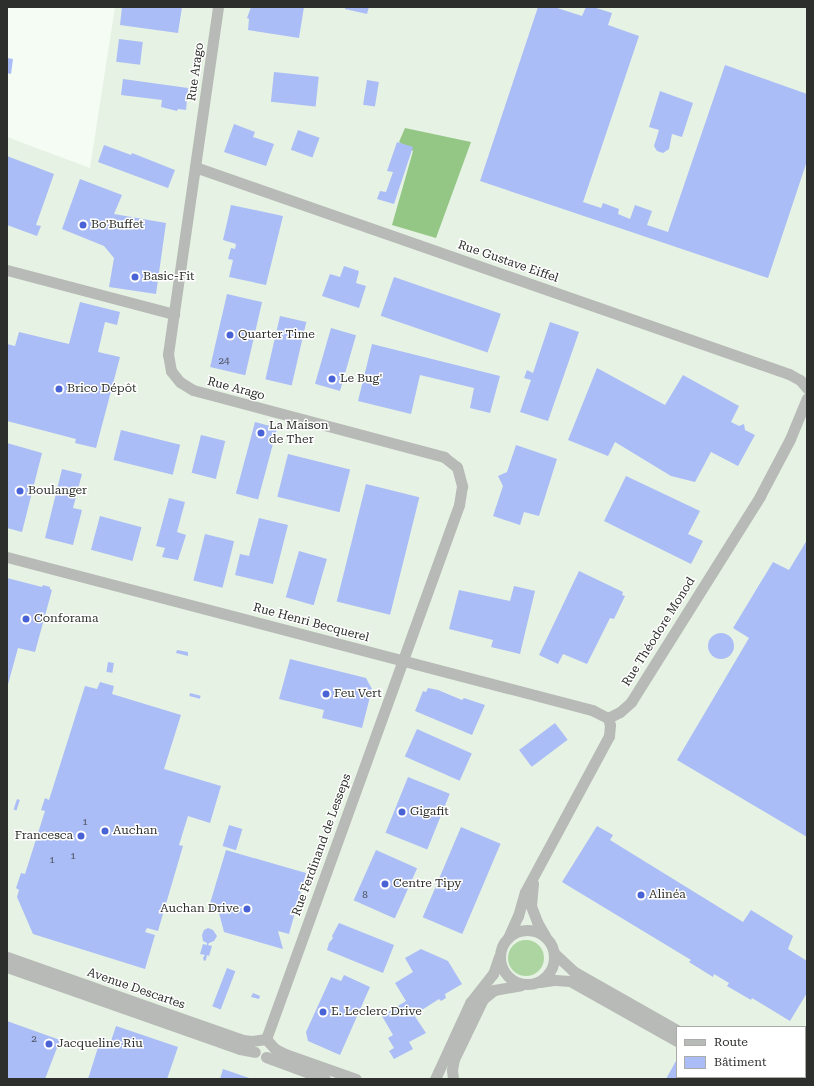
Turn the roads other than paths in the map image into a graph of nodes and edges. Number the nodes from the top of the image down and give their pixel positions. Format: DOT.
graph roads {
  1 [pos="218,7"];
  2 [pos="195,167"];
  3 [pos="7,270"];
  4 [pos="174,314"];
  5 [pos="807,388"];
  6 [pos="807,398"];
  7 [pos="7,557"];
  8 [pos="403,661"];
  9 [pos="608,718"];
  10 [pos="536,874"];
  11 [pos="508,938"];
  12 [pos="546,938"];
  13 [pos="554,953"];
  14 [pos="499,957"];
  15 [pos="7,958"];
  16 [pos="7,967"];
  17 [pos="537,983"];
  18 [pos="525,984"];
  19 [pos="676,1029"];
  20 [pos="676,1040"];
  21 [pos="266,1042"];
  22 [pos="255,1052"];
  23 [pos="266,1057"];
  24 [pos="325,1079"];
  25 [pos="356,1079"];
  26 [pos="435,1079"];
  27 [pos="453,1079"];
  1 -- 2 [label="street, Rue Arago"];
  2 -- 4 [label="street, Rue Arago"];
  2 -- 5 [label="street, Rue Gustave Eiffel"];
  3 -- 4 [label="street"];
  4 -- 8 [label="street, Rue Arago"];
  6 -- 9 [label="street, Rue Théodore Monod"];
  7 -- 8 [label="street, Rue Henri Becquerel"];
  8 -- 9 [label="street, Rue Henri Becquerel"];
  8 -- 21 [label="street, Rue Ferdinand de Lesseps"];
  9 -- 10 [label="street"];
  10 -- 11 [label="street"];
  10 -- 12 [label="street"];
  11 -- 12 [label="street"];
  11 -- 14 [label="street"];
  12 -- 13 [label="street"];
  13 -- 17 [label="street"];
  13 -- 19 [label="street"];
  14 -- 18 [label="street"];
  14 -- 26 [label="street"];
  15 -- 21 [label="street, Avenue Descartes"];
  16 -- 22 [label="street, Avenue Descartes"];
  17 -- 18 [label="street"];
  17 -- 20 [label="street"];
  18 -- 27 [label="street"];
  21 -- 22 [label="street"];
  21 -- 23 [label="street"];
  21 -- 25 [label="street, Avenue Descartes"];
  22 -- 23 [label="street, Avenue Descartes"];
  23 -- 24 [label="street, Avenue Descartes"];
}
